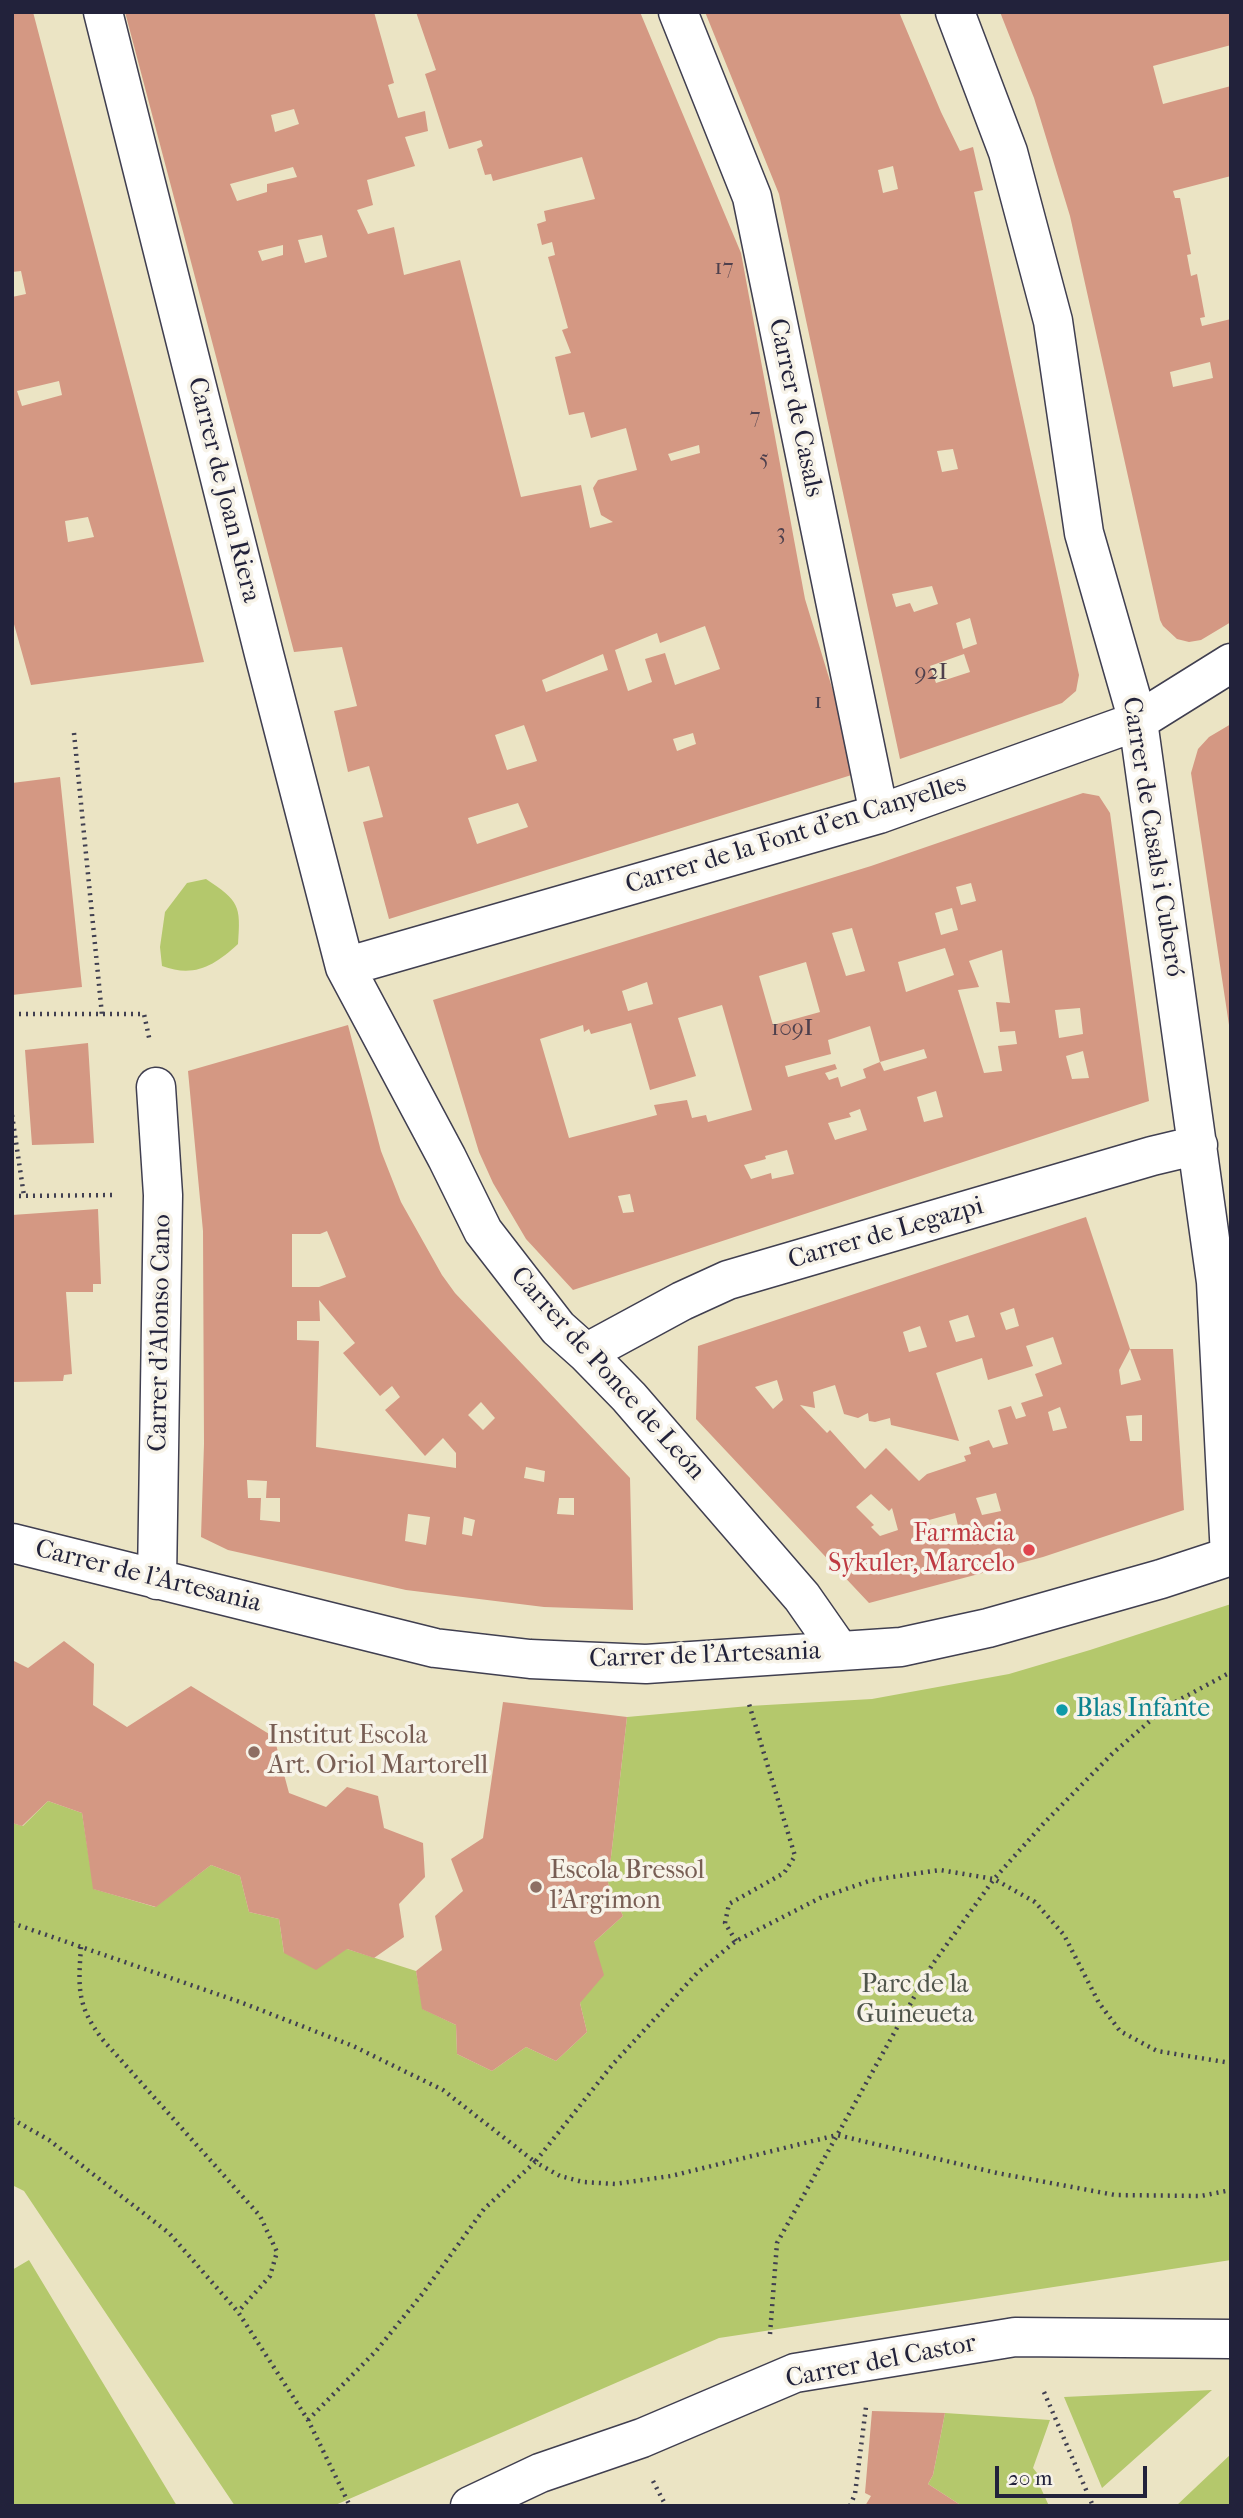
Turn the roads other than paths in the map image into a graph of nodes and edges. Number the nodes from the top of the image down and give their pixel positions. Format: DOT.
graph roads {
  1 [pos="103,12"];
  2 [pos="678,12"];
  3 [pos="955,12"];
  4 [pos="1231,663"];
  5 [pos="1138,720"];
  6 [pos="879,814"];
  7 [pos="345,967"];
  8 [pos="156,1087"];
  9 [pos="1198,1145"];
  10 [pos="586,1353"];
  11 [pos="12,1543"];
  12 [pos="1230,1557"];
  13 [pos="157,1580"];
  14 [pos="839,1650"];
  15 [pos="1231,2339"];
  16 [pos="470,2506"];
  1 -- 7 [label="street, Carrer de Joan Riera"];
  2 -- 6 [label="street, Carrer de Casals"];
  3 -- 5 [label="street, Carrer de Casals i Cuberó"];
  4 -- 5 [label="street, Carrer de la Font d'en Canyelles"];
  5 -- 6 [label="street, Carrer de la Font d'en Canyelles"];
  5 -- 9 [label="street, Carrer de Casals i Cuberó"];
  6 -- 7 [label="street, Carrer de la Font d'en Canyelles"];
  7 -- 10 [label="street, Carrer de Ponce de León"];
  8 -- 13 [label="street, Carrer d'Alonso Cano"];
  9 -- 10 [label="street, Carrer de Legazpi"];
  9 -- 12 [label="street, Carrer de Casals i Cuberó"];
  10 -- 14 [label="street, Carrer de Ponce de León"];
  11 -- 13 [label="street, Carrer de l'Artesania"];
  12 -- 14 [label="street, Carrer de l'Artesania"];
  13 -- 14 [label="street, Carrer de l'Artesania"];
  15 -- 16 [label="street, Carrer del Castor"];
}
